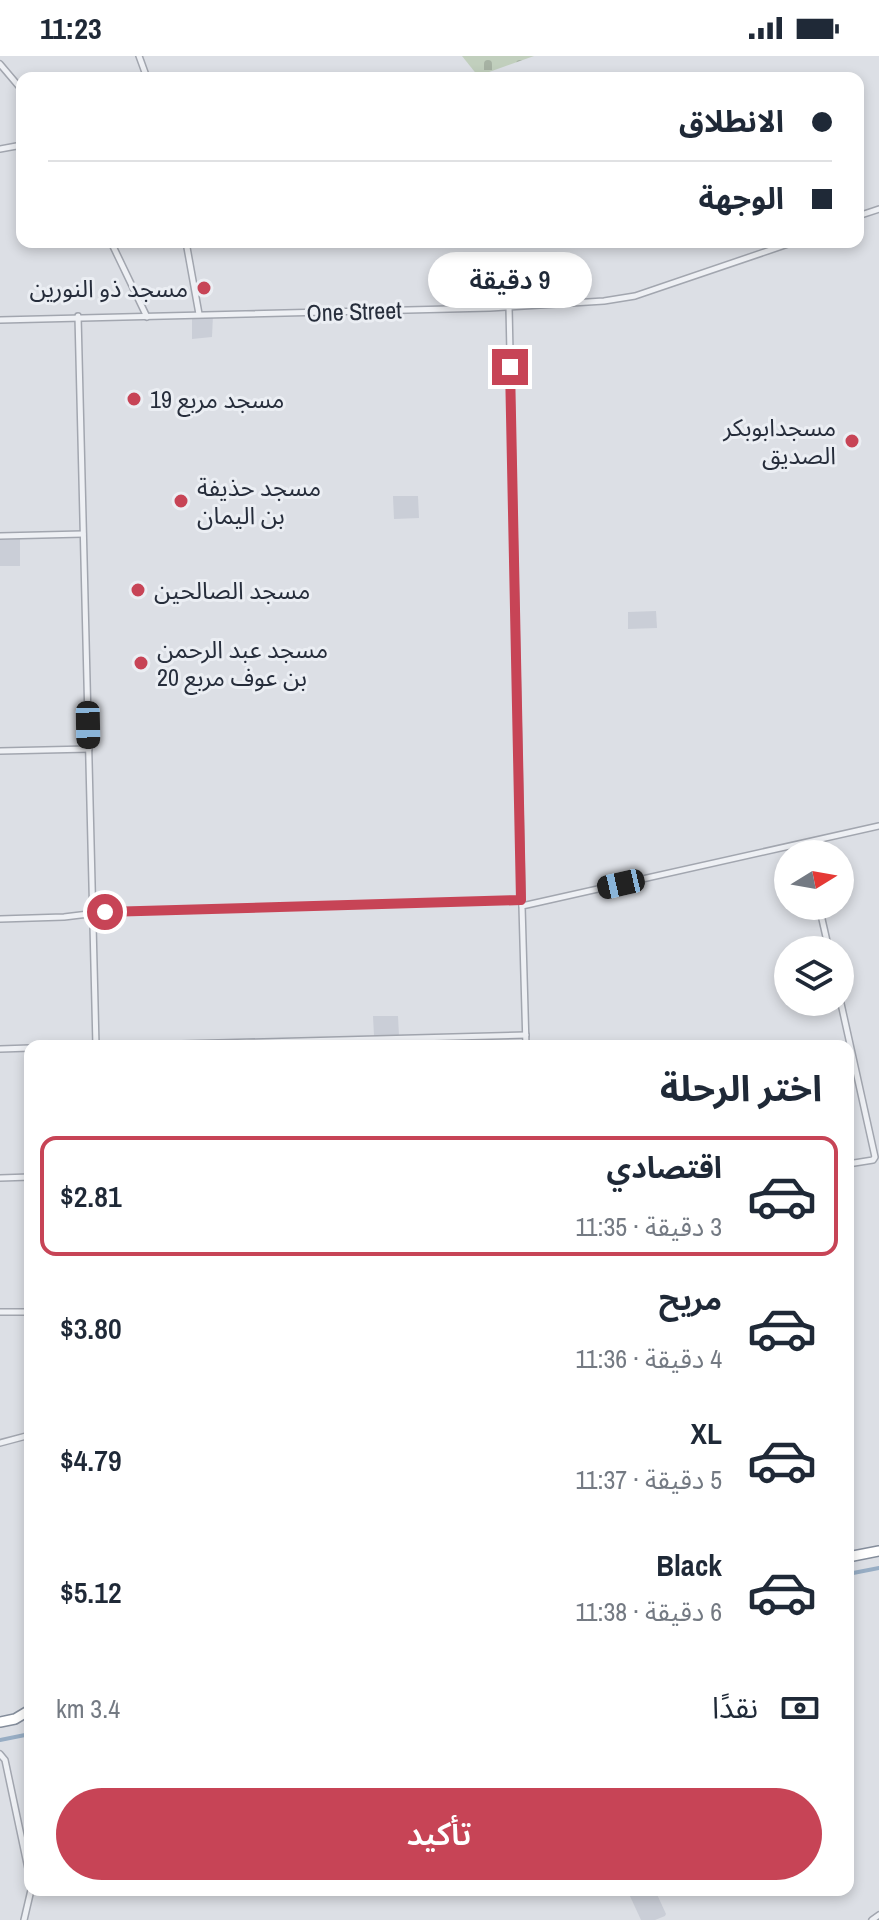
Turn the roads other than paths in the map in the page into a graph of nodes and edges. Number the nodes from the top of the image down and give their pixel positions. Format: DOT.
graph roads {
  1 [pos="0,64"];
  2 [pos="16,83"];
  3 [pos="114,248"];
  4 [pos="187,248"];
  5 [pos="766,248"];
  6 [pos="776,248"];
  7 [pos="647,290"];
  8 [pos="509,306"];
  9 [pos="199,314"];
  10 [pos="239,314"];
  11 [pos="147,316"];
  12 [pos="78,317"];
  13 [pos="0,319"];
  14 [pos="83,534"];
  15 [pos="0,536"];
  16 [pos="89,749"];
  17 [pos="0,751"];
  18 [pos="879,826"];
  19 [pos="818,840"];
  20 [pos="774,850"];
  21 [pos="522,903"];
  22 [pos="92,913"];
  23 [pos="0,918"];
  24 [pos="844,1016"];
  25 [pos="526,1035"];
  26 [pos="96,1040"];
  27 [pos="336,1040"];
  28 [pos="526,1040"];
  29 [pos="849,1040"];
  30 [pos="24,1048"];
  31 [pos="0,1049"];
  32 [pos="854,1061"];
  33 [pos="854,1163"];
  34 [pos="24,1177"];
  35 [pos="0,1178"];
  36 [pos="0,1312"];
  37 [pos="24,1312"];
  38 [pos="24,1437"];
  39 [pos="0,1443"];
  40 [pos="879,1553"];
  41 [pos="854,1558"];
  42 [pos="24,1715"];
  43 [pos="0,1724"];
  44 [pos="0,1754"];
  45 [pos="24,1850"];
  46 [pos="30,1896"];
  47 [pos="879,1915"];
  48 [pos="24,1920"];
  49 [pos="872,1920"];
  1 -- 2 [label="street"];
  3 -- 11 [label="street"];
  4 -- 9 [label="street"];
  5 -- 7 [label="street, One Street"];
  6 -- 7 [label="street, One Street"];
  7 -- 8 [label="street, One Street"];
  8 -- 10 [label="street, One Street"];
  8 -- 21 [label="street"];
  9 -- 10 [label="street, One Street"];
  9 -- 11 [label="street, One Street"];
  10 -- 11 [label="street, One Street"];
  11 -- 12 [label="street, One Street"];
  12 -- 13 [label="street, One Street"];
  12 -- 14 [label="street"];
  14 -- 15 [label="street"];
  14 -- 16 [label="street"];
  16 -- 17 [label="street"];
  16 -- 22 [label="street"];
  18 -- 19 [label="street"];
  20 -- 21 [label="street"];
  21 -- 22 [label="street"];
  21 -- 25 [label="street"];
  22 -- 23 [label="street"];
  22 -- 26 [label="street"];
  24 -- 29 [label="street"];
  25 -- 27 [label="street"];
  25 -- 28 [label="street"];
  30 -- 31 [label="street"];
  32 -- 33 [label="street"];
  34 -- 35 [label="street"];
  36 -- 37 [label="street"];
  38 -- 39 [label="street"];
  40 -- 41 [label="highway"];
  42 -- 43 [label="highway"];
  44 -- 45 [label="street"];
  46 -- 48 [label="street"];
  47 -- 49 [label="street"];
}
